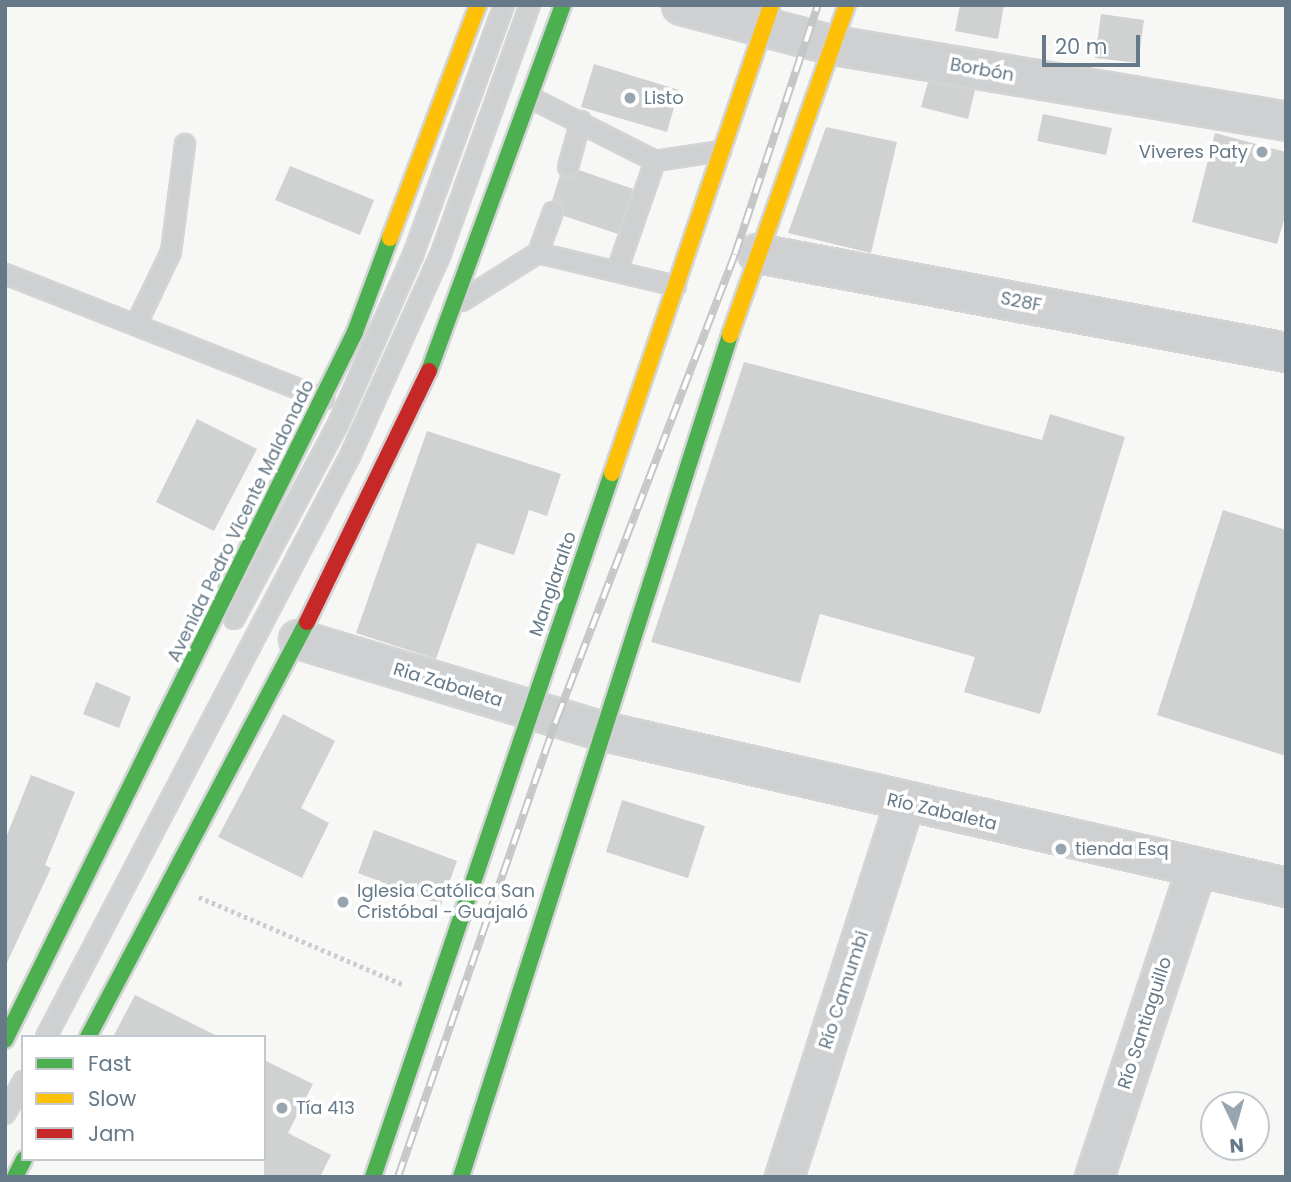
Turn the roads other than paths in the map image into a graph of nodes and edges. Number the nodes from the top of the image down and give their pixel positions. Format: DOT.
graph roads {
  1 [pos="478,5"];
  2 [pos="504,5"];
  3 [pos="530,5"];
  4 [pos="562,5"];
  5 [pos="681,5"];
  6 [pos="847,5"];
  7 [pos="767,16"];
  8 [pos="834,45"];
  9 [pos="533,99"];
  10 [pos="582,121"];
  11 [pos="1286,121"];
  12 [pos="185,144"];
  13 [pos="724,151"];
  14 [pos="654,161"];
  15 [pos="568,167"];
  16 [pos="553,212"];
  17 [pos="538,253"];
  18 [pos="757,253"];
  19 [pos="618,268"];
  20 [pos="5,274"];
  21 [pos="676,286"];
  22 [pos="456,304"];
  23 [pos="136,325"];
  24 [pos="1286,352"];
  25 [pos="324,399"];
  26 [pos="298,639"];
  27 [pos="530,709"];
  28 [pos="599,730"];
  29 [pos="904,803"];
  30 [pos="1196,869"];
  31 [pos="1286,887"];
  32 [pos="47,1035"];
  33 [pos="90,1035"];
  34 [pos="5,1040"];
  35 [pos="5,1058"];
  36 [pos="21,1085"];
  37 [pos="5,1114"];
  38 [pos="23,1161"];
  39 [pos="15,1177"];
  40 [pos="373,1177"];
  41 [pos="461,1177"];
  42 [pos="784,1177"];
  43 [pos="1094,1177"];
  1 -- 25 [label="main road, Avenida Pedro Vicente Maldonado"];
  2 -- 35 [label="lane"];
  3 -- 32 [label="lane"];
  4 -- 9 [label="main road"];
  5 -- 7 [label="street, Borbón"];
  6 -- 8 [label="main road"];
  7 -- 8 [label="street, Borbón"];
  7 -- 13 [label="main road, Manglaralto"];
  8 -- 11 [label="street, Borbón"];
  8 -- 18 [label="main road"];
  9 -- 10 [label="lane"];
  9 -- 22 [label="main road"];
  10 -- 14 [label="lane"];
  10 -- 15 [label="lane"];
  12 -- 23 [label="lane"];
  13 -- 14 [label="lane"];
  13 -- 21 [label="main road, Manglaralto"];
  14 -- 19 [label="lane"];
  16 -- 17 [label="lane"];
  17 -- 19 [label="lane"];
  17 -- 22 [label="lane"];
  18 -- 24 [label="street, S28F"];
  18 -- 28 [label="main road"];
  19 -- 21 [label="lane"];
  20 -- 23 [label="lane"];
  21 -- 27 [label="main road, Manglaralto"];
  22 -- 26 [label="main road"];
  23 -- 25 [label="lane"];
  25 -- 34 [label="main road, Avenida Pedro Vicente Maldonado"];
  26 -- 27 [label="street, Ria Zabaleta"];
  26 -- 33 [label="main road"];
  27 -- 28 [label="street, Ria Zabaleta"];
  27 -- 40 [label="main road, Manglaralto"];
  28 -- 29 [label="street, Río Zabaleta"];
  28 -- 41 [label="main road"];
  29 -- 30 [label="street, Río Zabaleta"];
  29 -- 42 [label="street, Río Camumbi"];
  30 -- 31 [label="street, Río Zabaleta"];
  30 -- 43 [label="street, Río Santiaguillo"];
  36 -- 37 [label="lane"];
  38 -- 39 [label="main road"];
}
